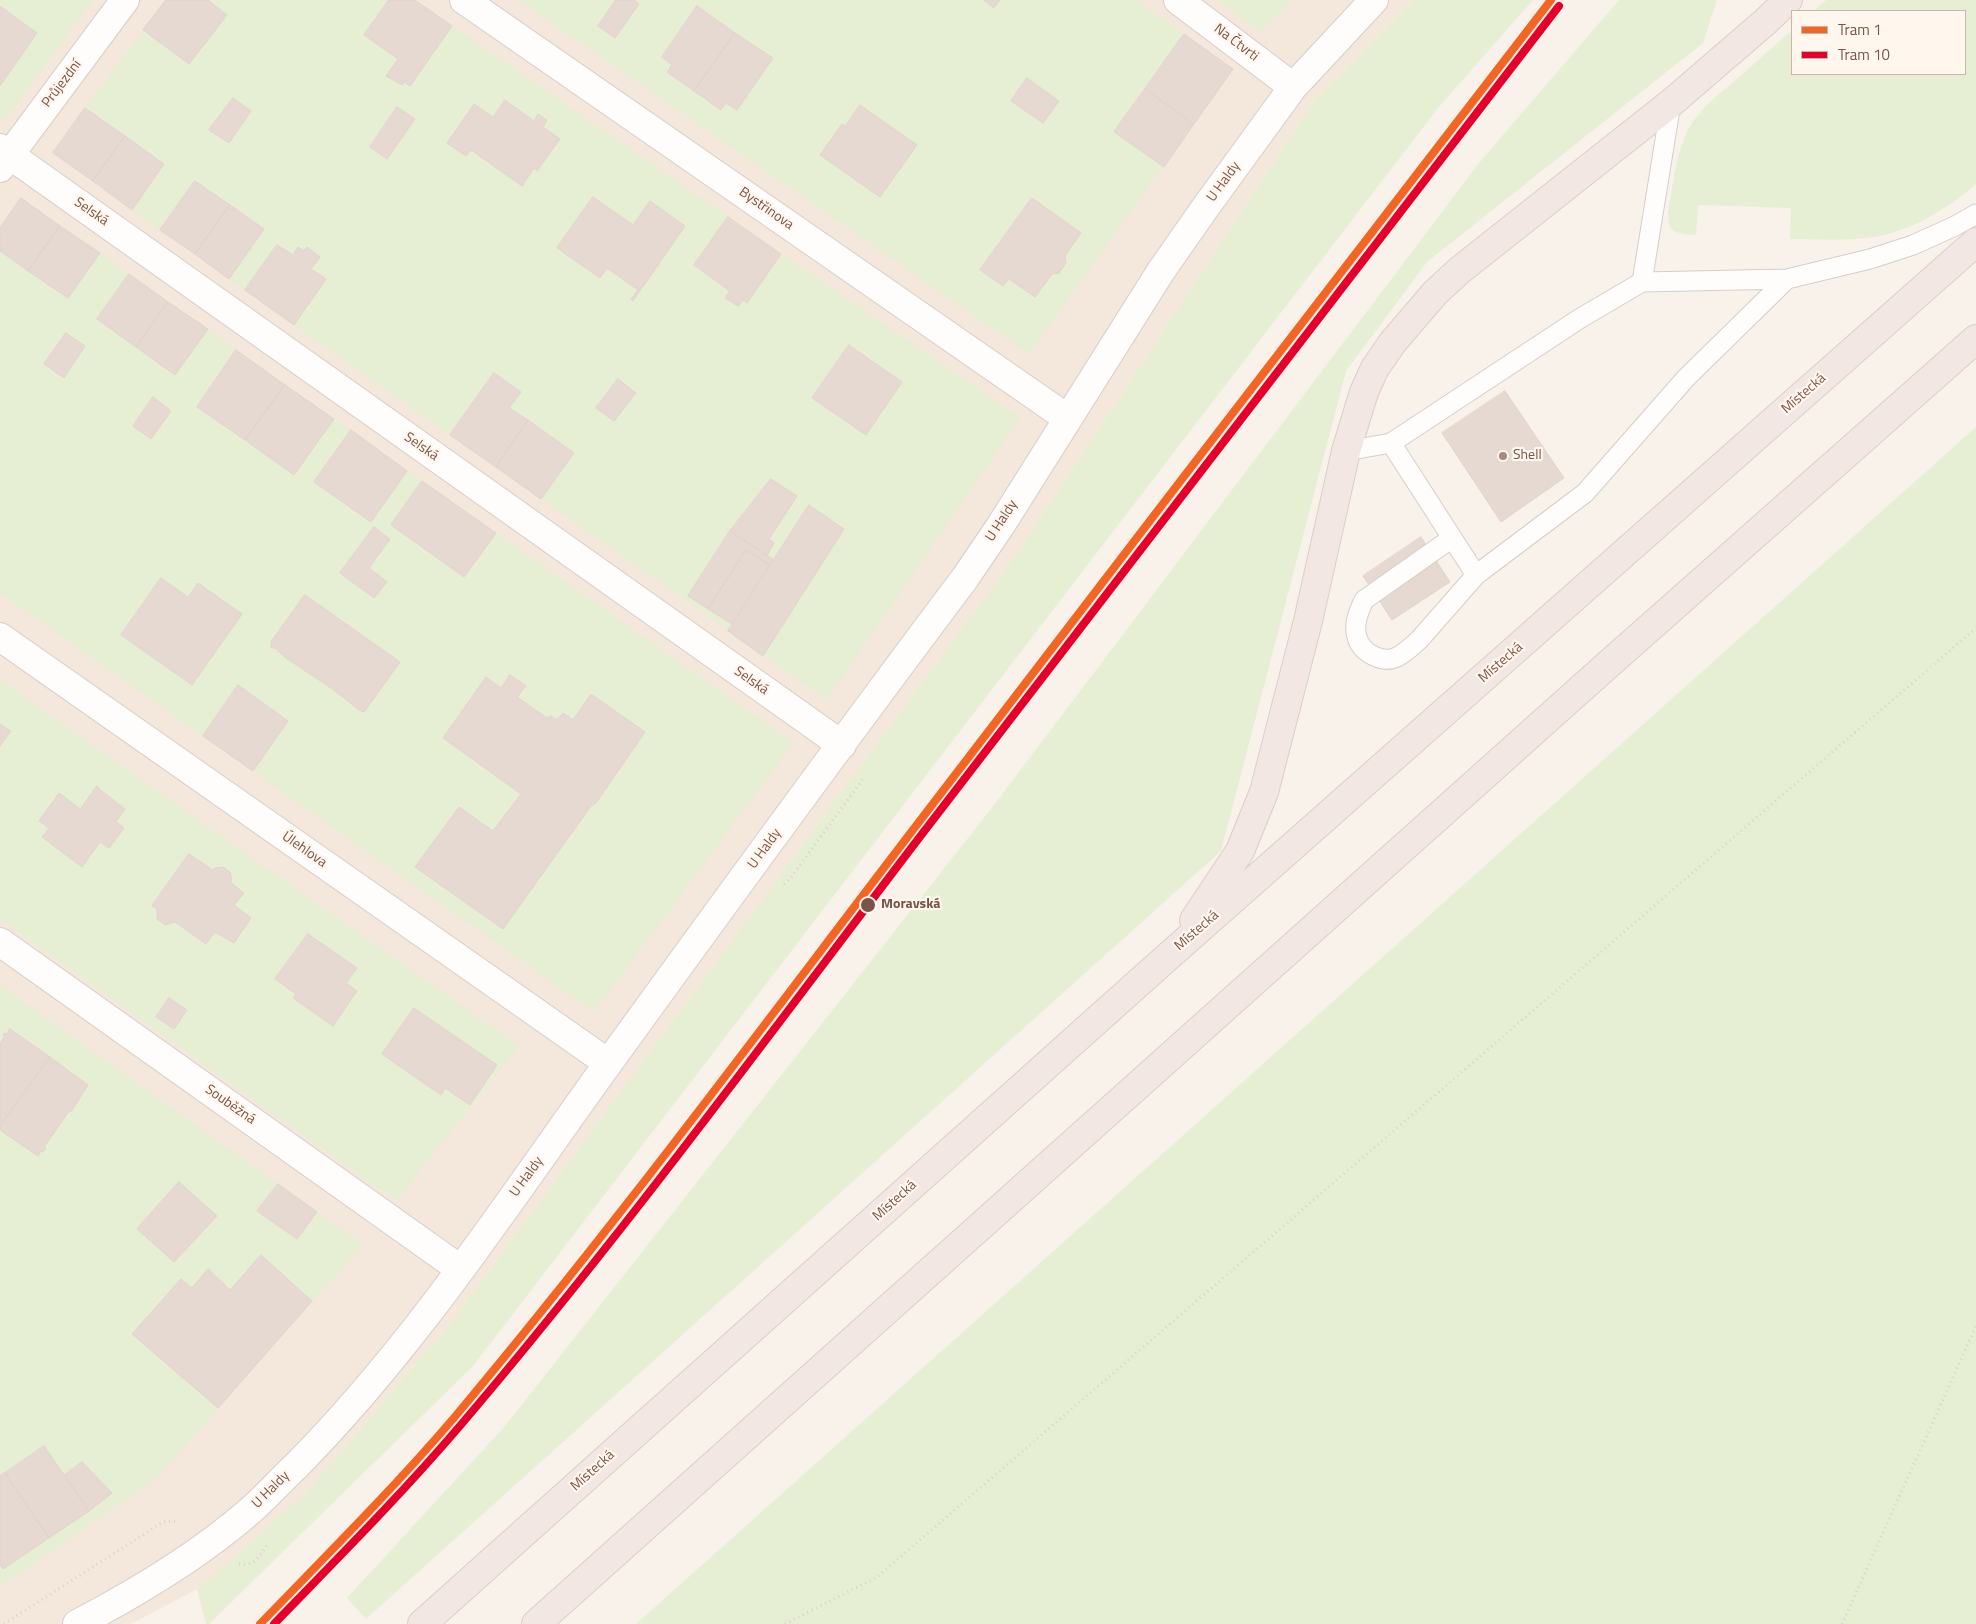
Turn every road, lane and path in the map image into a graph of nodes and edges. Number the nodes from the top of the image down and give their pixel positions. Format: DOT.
graph roads {
  1 [pos="125,0"];
  2 [pos="464,0"];
  3 [pos="1178,0"];
  4 [pos="1374,0"];
  5 [pos="1788,0"];
  6 [pos="1293,87"];
  7 [pos="1671,103"];
  8 [pos="3,157"];
  9 [pos="1976,214"];
  10 [pos="1976,242"];
  11 [pos="1787,279"];
  12 [pos="1642,282"];
  13 [pos="1976,339"];
  14 [pos="1068,418"];
  15 [pos="1391,443"];
  16 [pos="1346,451"];
  17 [pos="1452,538"];
  18 [pos="1476,575"];
  19 [pos="1976,628"];
  20 [pos="0,638"];
  21 [pos="842,745"];
  22 [pos="0,942"];
  23 [pos="1163,961"];
  24 [pos="608,1064"];
  25 [pos="460,1269"];
  26 [pos="1976,1326"];
  27 [pos="77,1624"];
  28 [pos="422,1624"];
  29 [pos="536,1624"];
  30 [pos="785,1624"];
  31 [pos="1842,1624"];
  1 -- 8 [label="street, Průjezdní"];
  2 -- 14 [label="street, Bystřinova"];
  3 -- 6 [label="street, Na Čtvrti"];
  4 -- 6 [label="street, U Haldy"];
  5 -- 7 [label="highway"];
  6 -- 14 [label="street, U Haldy"];
  7 -- 12 [label="lane"];
  7 -- 16 [label="highway"];
  8 -- 21 [label="street, Selská"];
  9 -- 11 [label="lane"];
  10 -- 23 [label="highway, Místecká"];
  11 -- 12 [label="lane"];
  11 -- 18 [label="lane"];
  12 -- 15 [label="lane"];
  13 -- 29 [label="highway"];
  14 -- 21 [label="street, U Haldy"];
  15 -- 16 [label="lane"];
  15 -- 17 [label="lane"];
  16 -- 23 [label="highway"];
  17 -- 18 [label="lane"];
  17 -- 18 [label="lane"];
  19 -- 30 [label="path"];
  20 -- 24 [label="street, Úlehlova"];
  21 -- 24 [label="street, U Haldy"];
  22 -- 25 [label="street, Souběžná"];
  23 -- 28 [label="highway, Místecká"];
  24 -- 25 [label="street, U Haldy"];
  25 -- 27 [label="street, U Haldy"];
  26 -- 31 [label="path"];
}
